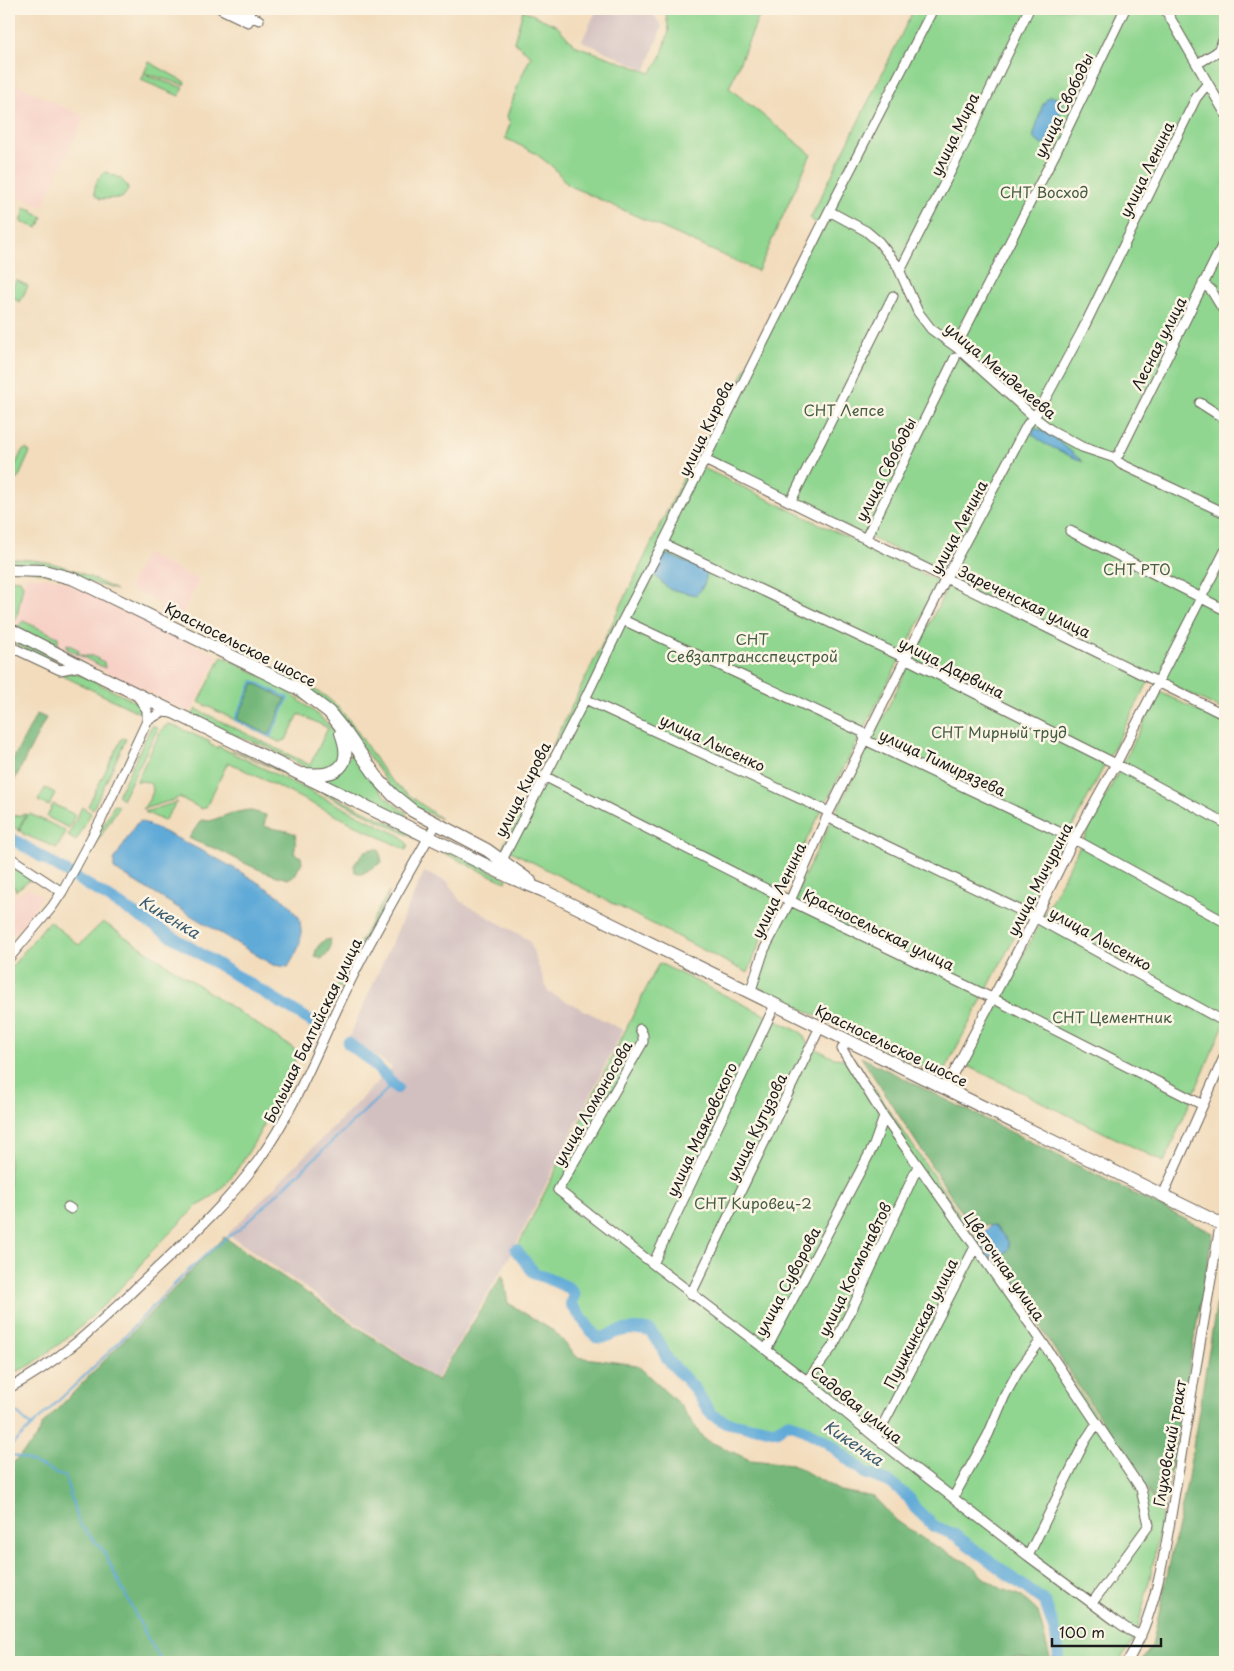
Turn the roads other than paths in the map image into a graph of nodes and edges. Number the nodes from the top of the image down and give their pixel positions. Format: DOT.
graph roads {
  1 [pos="221,9"];
  2 [pos="236,9"];
  3 [pos="933,9"];
  4 [pos="1029,9"];
  5 [pos="1125,9"];
  6 [pos="1165,9"];
  7 [pos="1225,37"];
  8 [pos="1197,64"];
  9 [pos="1208,83"];
  10 [pos="1225,113"];
  11 [pos="829,211"];
  12 [pos="1225,240"];
  13 [pos="900,271"];
  14 [pos="1203,283"];
  15 [pos="894,296"];
  16 [pos="1225,313"];
  17 [pos="956,347"];
  18 [pos="955,358"];
  19 [pos="1200,403"];
  20 [pos="1034,416"];
  21 [pos="1225,419"];
  22 [pos="1115,458"];
  23 [pos="705,460"];
  24 [pos="792,501"];
  25 [pos="1225,513"];
  26 [pos="1070,531"];
  27 [pos="866,538"];
  28 [pos="662,545"];
  29 [pos="1225,552"];
  30 [pos="9,570"];
  31 [pos="947,578"];
  32 [pos="1202,598"];
  33 [pos="1225,610"];
  34 [pos="623,620"];
  35 [pos="9,629"];
  36 [pos="9,646"];
  37 [pos="907,659"];
  38 [pos="81,666"];
  39 [pos="1158,682"];
  40 [pos="135,693"];
  41 [pos="585,699"];
  42 [pos="175,713"];
  43 [pos="1225,715"];
  44 [pos="147,721"];
  45 [pos="337,722"];
  46 [pos="864,740"];
  47 [pos="1116,764"];
  48 [pos="299,774"];
  49 [pos="544,776"];
  50 [pos="828,814"];
  51 [pos="1225,823"];
  52 [pos="436,824"];
  53 [pos="429,838"];
  54 [pos="1074,840"];
  55 [pos="9,857"];
  56 [pos="502,860"];
  57 [pos="64,888"];
  58 [pos="544,892"];
  59 [pos="790,901"];
  60 [pos="1035,918"];
  61 [pos="1225,922"];
  62 [pos="9,958"];
  63 [pos="750,993"];
  64 [pos="992,999"];
  65 [pos="775,1005"];
  66 [pos="1225,1022"];
  67 [pos="820,1027"];
  68 [pos="640,1028"];
  69 [pos="844,1045"];
  70 [pos="1225,1055"];
  71 [pos="944,1089"];
  72 [pos="1203,1106"];
  73 [pos="884,1117"];
  74 [pos="918,1166"];
  75 [pos="558,1190"];
  76 [pos="1163,1195"];
  77 [pos="1224,1225"];
  78 [pos="975,1247"];
  79 [pos="652,1264"];
  80 [pos="691,1294"];
  81 [pos="1040,1340"];
  82 [pos="766,1350"];
  83 [pos="808,1381"];
  84 [pos="9,1388"];
  85 [pos="1097,1422"];
  86 [pos="876,1438"];
  87 [pos="953,1498"];
  88 [pos="1028,1556"];
  89 [pos="1092,1603"];
  90 [pos="1141,1636"];
  91 [pos="1127,1662"];
  1 -- 2 [label="street"];
  3 -- 11 [label="street, улица Кирова"];
  4 -- 13 [label="street, улица Мира"];
  5 -- 17 [label="street, улица Свободы"];
  6 -- 8 [label="street"];
  7 -- 8 [label="street"];
  8 -- 9 [label="street"];
  9 -- 10 [label="street"];
  9 -- 20 [label="street, улица Ленина"];
  11 -- 13 [label="street, улица Менделеева"];
  11 -- 23 [label="street, улица Кирова"];
  12 -- 14 [label="street, Лесная улица"];
  13 -- 17 [label="street, улица Менделеева"];
  14 -- 16 [label="street"];
  14 -- 22 [label="street, Лесная улица"];
  15 -- 24 [label="street"];
  17 -- 20 [label="street, улица Менделеева"];
  18 -- 27 [label="street, улица Свободы"];
  19 -- 21 [label="street"];
  20 -- 22 [label="street, улица Менделеева"];
  20 -- 31 [label="street, улица Ленина"];
  22 -- 25 [label="street, улица Менделеева"];
  23 -- 24 [label="street, Зареченская улица"];
  23 -- 28 [label="street, улица Кирова"];
  24 -- 27 [label="street, Зареченская улица"];
  26 -- 32 [label="street"];
  27 -- 31 [label="street, Зареченская улица"];
  28 -- 34 [label="street, улица Кирова"];
  28 -- 37 [label="street, улица Дарвина"];
  29 -- 32 [label="street, улица Мичурина"];
  30 -- 45 [label="main road, Красносельское шоссе"];
  31 -- 37 [label="street, улица Ленина"];
  31 -- 39 [label="street, Зареченская улица"];
  32 -- 33 [label="street"];
  32 -- 39 [label="street, улица Мичурина"];
  34 -- 41 [label="street, улица Кирова"];
  34 -- 46 [label="street, улица Тимирязева"];
  35 -- 38 [label="main road, Красносельское шоссе"];
  36 -- 38 [label="street"];
  37 -- 46 [label="street, улица Ленина"];
  37 -- 47 [label="street, улица Дарвина"];
  38 -- 40 [label="main road, Красносельское шоссе"];
  39 -- 43 [label="street, Зареченская улица"];
  39 -- 47 [label="street, улица Мичурина"];
  40 -- 42 [label="main road, Красносельское шоссе"];
  40 -- 44 [label="street"];
  41 -- 49 [label="street, улица Кирова"];
  41 -- 50 [label="street, улица Лысенко"];
  42 -- 44 [label="street"];
  42 -- 48 [label="main road, Красносельское шоссе"];
  44 -- 57 [label="street"];
  45 -- 48 [label="main road"];
  45 -- 52 [label="main road, Красносельское шоссе"];
  46 -- 50 [label="street, улица Ленина"];
  46 -- 54 [label="street, улица Тимирязева"];
  47 -- 51 [label="street, улица Дарвина"];
  47 -- 54 [label="street, улица Мичурина"];
  48 -- 53 [label="main road, Красносельское шоссе"];
  49 -- 56 [label="street, улица Кирова"];
  49 -- 59 [label="street, Красносельская улица"];
  50 -- 59 [label="street, улица Ленина"];
  50 -- 60 [label="street, улица Лысенко"];
  52 -- 53 [label="street, Большая Балтийская улица"];
  52 -- 56 [label="main road, Красносельское шоссе"];
  53 -- 58 [label="main road, Красносельское шоссе"];
  53 -- 84 [label="street, Большая Балтийская улица"];
  54 -- 60 [label="street, улица Мичурина"];
  54 -- 61 [label="street, улица Тимирязева"];
  55 -- 57 [label="street"];
  56 -- 58 [label="main road, Красносельское шоссе"];
  57 -- 62 [label="street"];
  58 -- 63 [label="main road, Красносельское шоссе"];
  59 -- 63 [label="street, улица Ленина"];
  59 -- 64 [label="street, Красносельская улица"];
  60 -- 64 [label="street, улица Мичурина"];
  60 -- 66 [label="street, улица Лысенко"];
  63 -- 65 [label="main road, Красносельское шоссе"];
  64 -- 71 [label="street, улица Мичурина"];
  64 -- 72 [label="street, Красносельская улица"];
  65 -- 67 [label="main road, Красносельское шоссе"];
  65 -- 79 [label="street, улица Маяковского"];
  67 -- 69 [label="main road, Красносельское шоссе"];
  67 -- 80 [label="street, улица Кутузова"];
  68 -- 75 [label="street, улица Ломоносова"];
  69 -- 71 [label="main road, Красносельское шоссе"];
  69 -- 73 [label="street, Цветочная улица"];
  70 -- 72 [label="street"];
  71 -- 76 [label="main road, Красносельское шоссе"];
  72 -- 76 [label="street"];
  73 -- 74 [label="street, Цветочная улица"];
  73 -- 82 [label="street, улица Суворова"];
  74 -- 78 [label="street, Цветочная улица"];
  74 -- 83 [label="street, улица Космонавтов"];
  75 -- 79 [label="street, Садовая улица"];
  76 -- 77 [label="main road, Красносельское шоссе"];
  77 -- 90 [label="street, Глуховский тракт"];
  78 -- 81 [label="street, Цветочная улица"];
  78 -- 86 [label="street, Пушкинская улица"];
  79 -- 80 [label="street, Садовая улица"];
  80 -- 82 [label="street, Садовая улица"];
  81 -- 85 [label="street, Цветочная улица"];
  81 -- 87 [label="street"];
  82 -- 83 [label="street, Садовая улица"];
  83 -- 86 [label="street, Садовая улица"];
  85 -- 88 [label="street"];
  85 -- 89 [label="street, Цветочная улица"];
  86 -- 87 [label="street, Садовая улица"];
  87 -- 88 [label="street, Садовая улица"];
  88 -- 89 [label="street, Садовая улица"];
  89 -- 90 [label="street, Садовая улица"];
  90 -- 91 [label="street, Глуховский тракт"];
}
